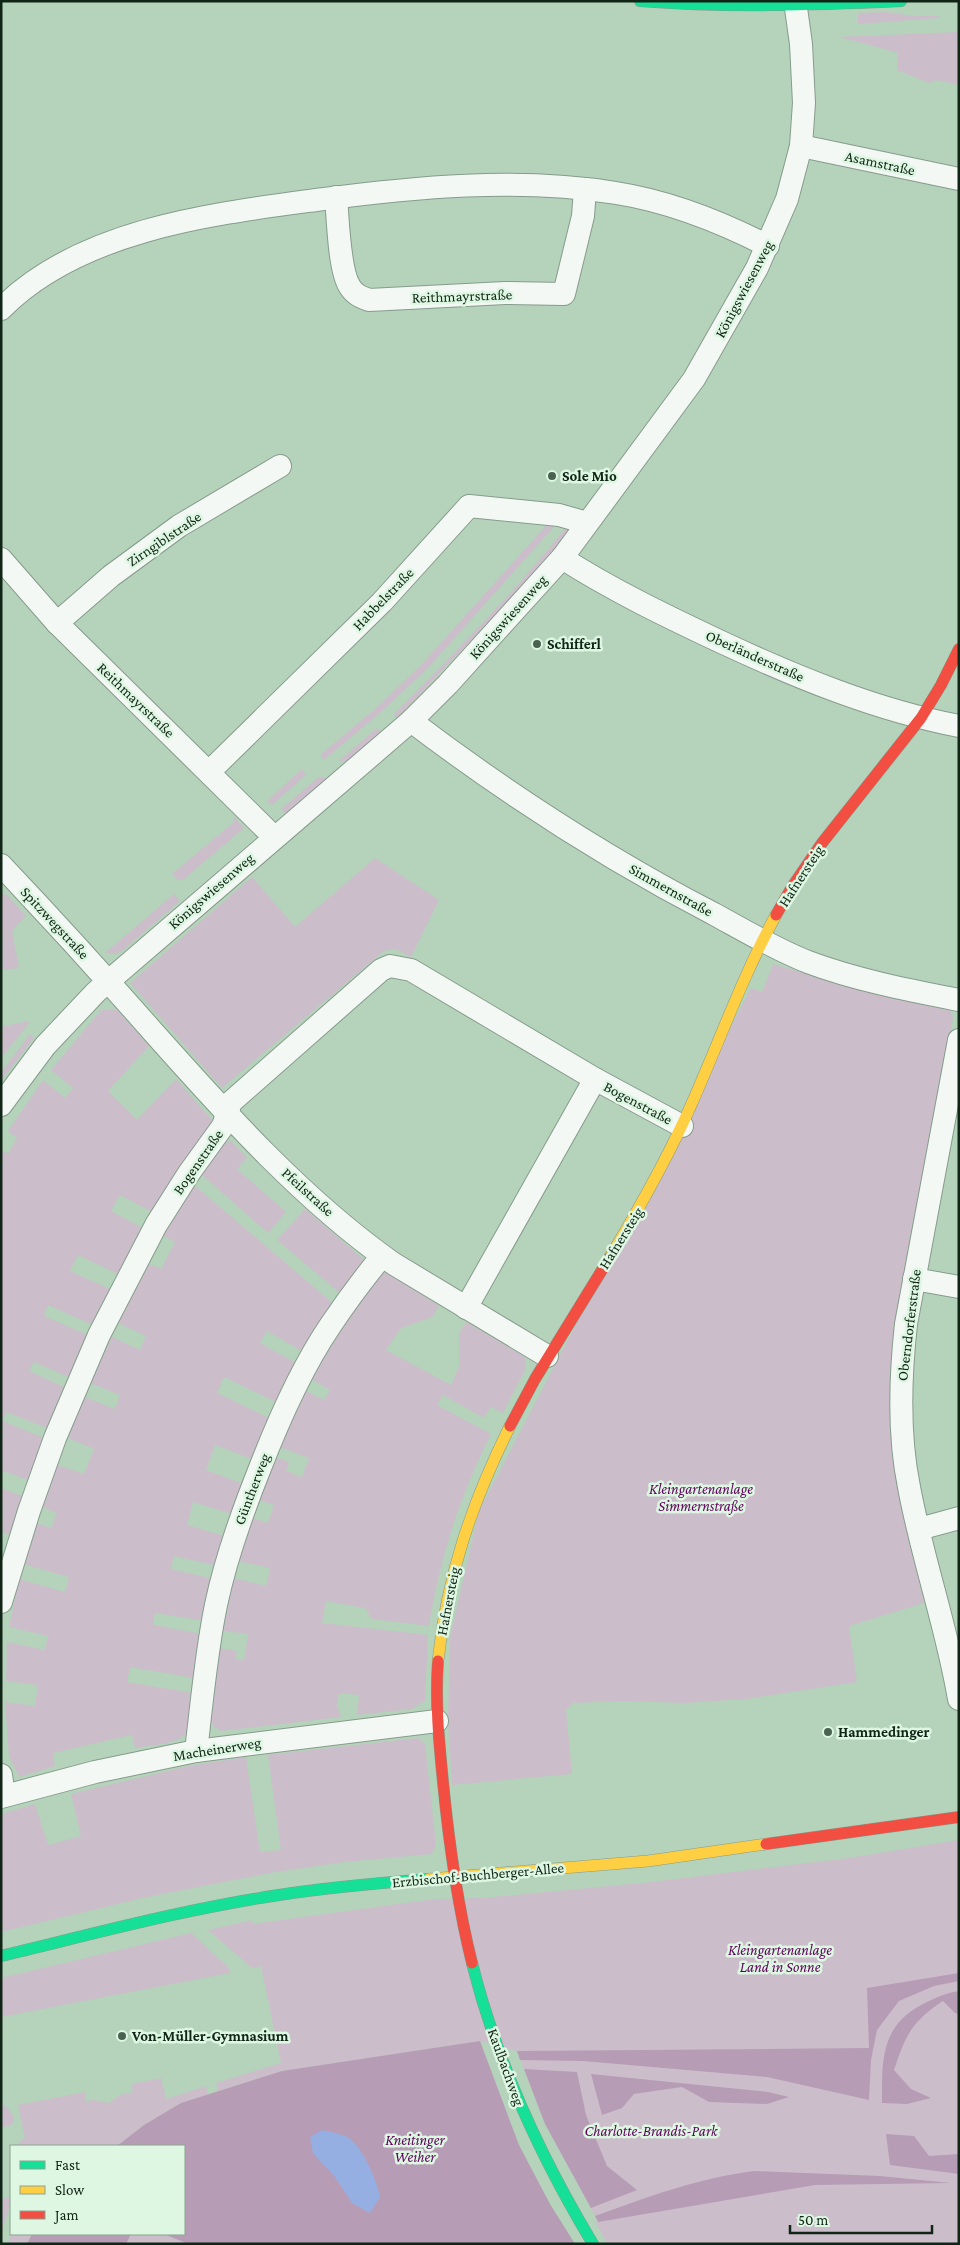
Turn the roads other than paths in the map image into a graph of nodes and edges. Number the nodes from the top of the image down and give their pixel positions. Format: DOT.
graph roads {
  1 [pos="640,1"];
  2 [pos="901,1"];
  3 [pos="795,4"];
  4 [pos="801,146"];
  5 [pos="959,179"];
  6 [pos="585,189"];
  7 [pos="336,197"];
  8 [pos="768,246"];
  9 [pos="1,309"];
  10 [pos="280,466"];
  11 [pos="587,523"];
  12 [pos="562,558"];
  13 [pos="1,559"];
  14 [pos="57,623"];
  15 [pos="959,649"];
  16 [pos="921,718"];
  17 [pos="411,721"];
  18 [pos="959,726"];
  19 [pos="209,772"];
  20 [pos="274,837"];
  21 [pos="1,865"];
  22 [pos="762,940"];
  23 [pos="108,982"];
  24 [pos="959,1000"];
  25 [pos="959,1040"];
  26 [pos="594,1079"];
  27 [pos="1,1105"];
  28 [pos="227,1114"];
  29 [pos="682,1126"];
  30 [pos="382,1256"];
  31 [pos="914,1279"];
  32 [pos="959,1287"];
  33 [pos="466,1308"];
  34 [pos="547,1356"];
  35 [pos="959,1518"];
  36 [pos="918,1529"];
  37 [pos="1,1602"];
  38 [pos="959,1699"];
  39 [pos="437,1721"];
  40 [pos="196,1751"];
  41 [pos="2,1790"];
  42 [pos="959,1817"];
  43 [pos="453,1877"];
  44 [pos="1,1956"];
  45 [pos="593,2244"];
  1 -- 3 [label="street"];
  2 -- 3 [label="street"];
  3 -- 4 [label="street, Königswiesenweg"];
  4 -- 5 [label="street, Asamstraße"];
  4 -- 8 [label="street, Königswiesenweg"];
  6 -- 7 [label="street"];
  6 -- 7 [label="street, Reithmayrstraße"];
  6 -- 8 [label="street"];
  7 -- 9 [label="street"];
  8 -- 11 [label="street, Königswiesenweg"];
  10 -- 14 [label="street, Zirngiblstraße"];
  11 -- 12 [label="street, Königswiesenweg"];
  11 -- 19 [label="street, Habbelstraße"];
  12 -- 16 [label="street, Oberländerstraße"];
  12 -- 17 [label="street, Königswiesenweg"];
  13 -- 14 [label="street, Reithmayrstraße"];
  14 -- 19 [label="street, Reithmayrstraße"];
  15 -- 16 [label="street, Hafnersteig"];
  16 -- 18 [label="street, Oberländerstraße"];
  16 -- 22 [label="street, Hafnersteig"];
  17 -- 20 [label="street, Königswiesenweg"];
  17 -- 22 [label="street, Simmernstraße"];
  19 -- 20 [label="street, Reithmayrstraße"];
  20 -- 23 [label="street, Königswiesenweg"];
  21 -- 23 [label="street, Spitzwegstraße"];
  22 -- 24 [label="street, Simmernstraße"];
  22 -- 29 [label="street, Hafnersteig"];
  23 -- 27 [label="street, Königswiesenweg"];
  23 -- 28 [label="street, Pfeilstraße"];
  25 -- 31 [label="street, Oberndorferstraße"];
  26 -- 28 [label="street, Bogenstraße"];
  26 -- 29 [label="street, Bogenstraße"];
  26 -- 33 [label="street, Bogenstraße"];
  28 -- 30 [label="street, Pfeilstraße"];
  28 -- 37 [label="street, Bogenstraße"];
  29 -- 34 [label="street, Hafnersteig"];
  30 -- 33 [label="street, Pfeilstraße"];
  30 -- 40 [label="street, Güntherweg"];
  31 -- 32 [label="street"];
  31 -- 36 [label="street, Oberndorferstraße"];
  33 -- 34 [label="street, Pfeilstraße"];
  34 -- 39 [label="street, Hafnersteig"];
  35 -- 36 [label="street"];
  36 -- 38 [label="street, Oberndorferstraße"];
  39 -- 40 [label="street, Macheinerweg"];
  39 -- 43 [label="street, Hafnersteig"];
  40 -- 41 [label="street, Macheinerweg"];
  42 -- 43 [label="street, Erzbischof-Buchberger-Allee"];
  43 -- 44 [label="street, Erzbischof-Buchberger-Allee"];
  43 -- 45 [label="street, Kaulbachweg"];
}
